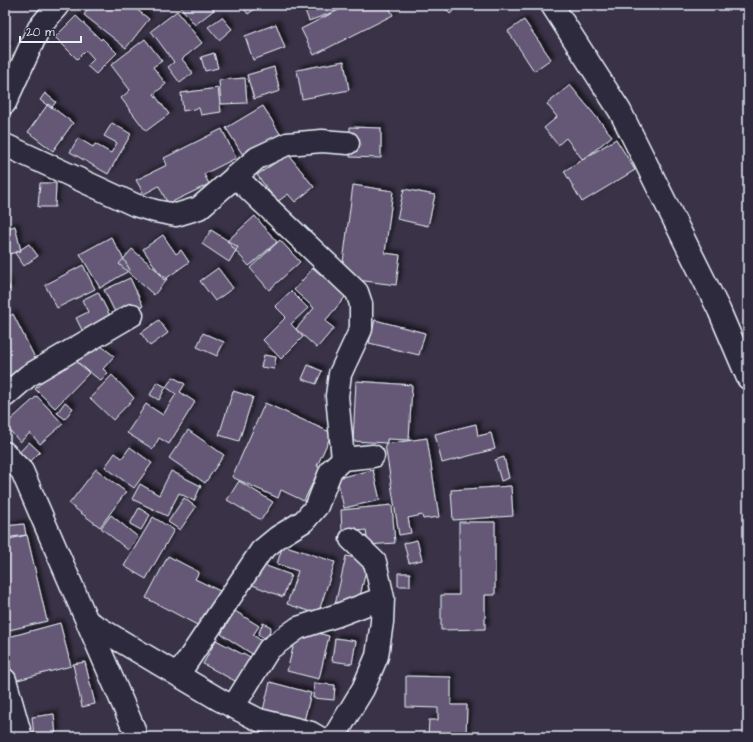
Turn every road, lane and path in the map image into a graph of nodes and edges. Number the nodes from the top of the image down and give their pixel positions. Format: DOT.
graph roads {
  1 [pos="58,5"];
  2 [pos="552,5"];
  3 [pos="5,103"];
  4 [pos="348,143"];
  5 [pos="5,145"];
  6 [pos="235,176"];
  7 [pos="132,315"];
  8 [pos="748,378"];
  9 [pos="5,396"];
  10 [pos="5,453"];
  11 [pos="373,456"];
  12 [pos="343,459"];
  13 [pos="351,539"];
  14 [pos="383,598"];
  15 [pos="87,621"];
  16 [pos="178,675"];
  17 [pos="5,680"];
  18 [pos="233,707"];
  19 [pos="20,737"];
  20 [pos="136,737"];
  21 [pos="318,737"];
  22 [pos="334,737"];
  1 -- 3 [label="street"];
  2 -- 8 [label="street"];
  4 -- 6 [label="street"];
  5 -- 6 [label="street"];
  6 -- 12 [label="street"];
  7 -- 9 [label="street"];
  10 -- 15 [label="street"];
  11 -- 12 [label="street"];
  12 -- 16 [label="street"];
  13 -- 14 [label="street"];
  14 -- 18 [label="street"];
  14 -- 22 [label="street"];
  15 -- 16 [label="street"];
  15 -- 20 [label="street"];
  16 -- 18 [label="street"];
  17 -- 19 [label="street"];
  18 -- 21 [label="street"];
}
